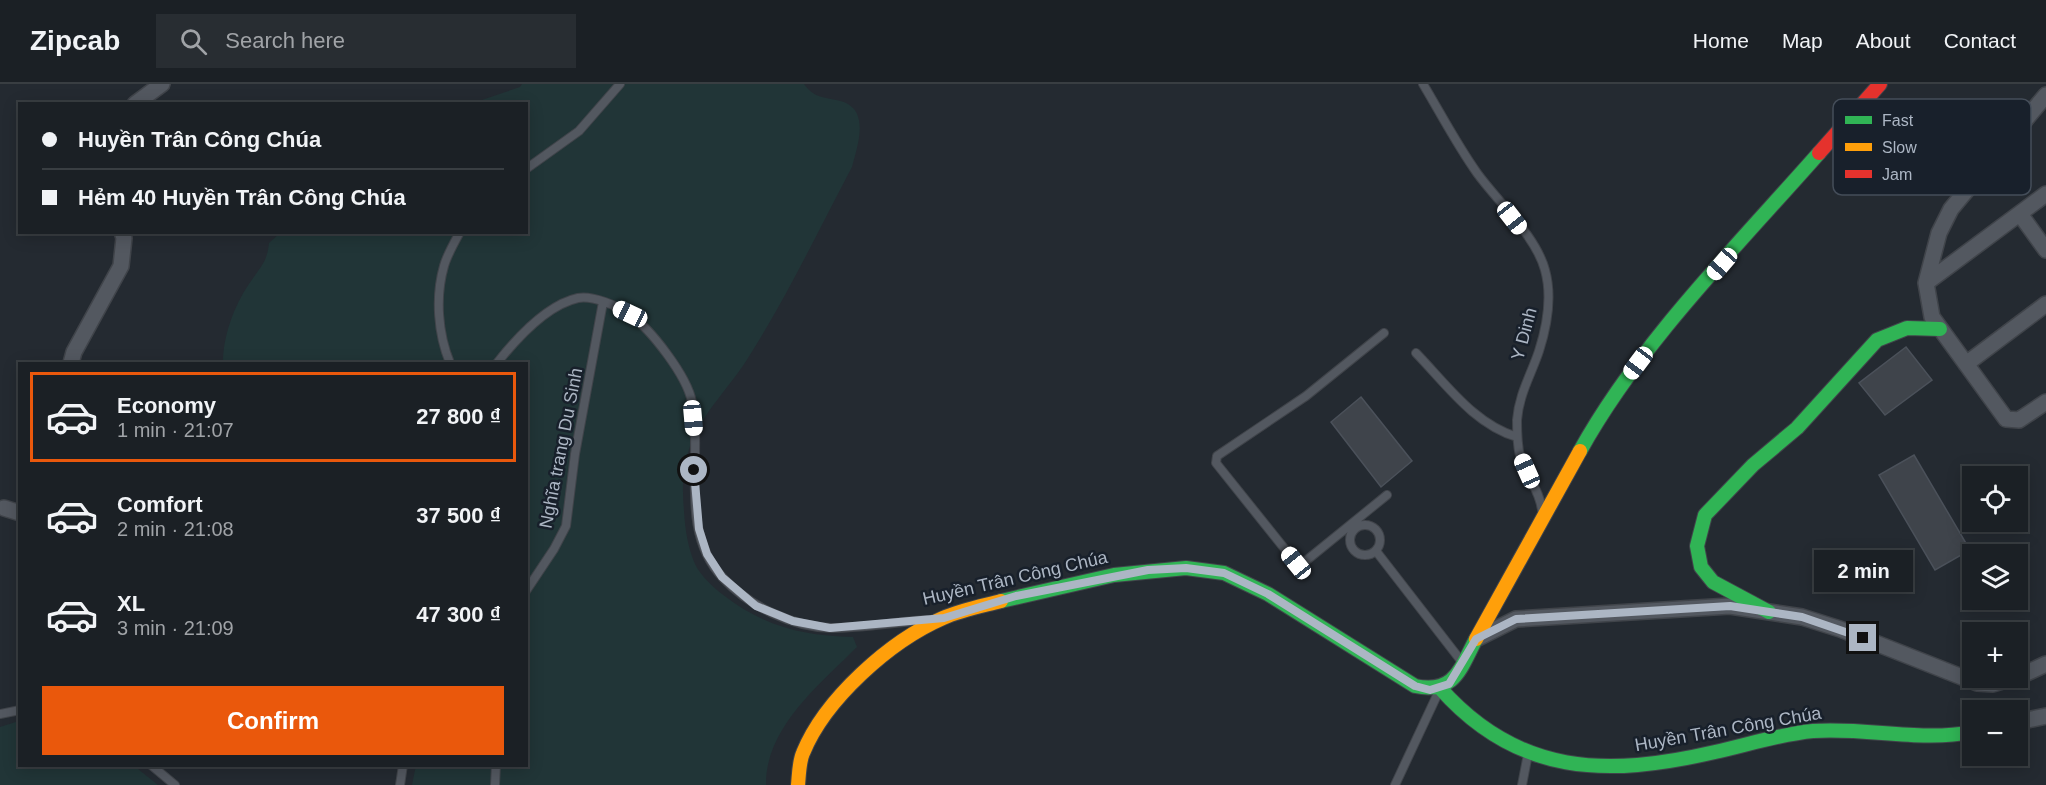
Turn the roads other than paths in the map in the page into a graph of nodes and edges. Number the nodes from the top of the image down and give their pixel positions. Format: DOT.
graph roads {
  1 [pos="162,84"];
  2 [pos="620,84"];
  3 [pos="1423,84"];
  4 [pos="1880,84"];
  5 [pos="2046,95"];
  6 [pos="1867,99"];
  7 [pos="138,102"];
  8 [pos="2031,113"];
  9 [pos="1833,138"];
  10 [pos="528,168"];
  11 [pos="2046,194"];
  12 [pos="1963,195"];
  13 [pos="2020,214"];
  14 [pos="123,234"];
  15 [pos="459,234"];
  16 [pos="2046,250"];
  17 [pos="1926,283"];
  18 [pos="603,302"];
  19 [pos="2046,304"];
  20 [pos="1940,329"];
  21 [pos="1384,333"];
  22 [pos="1416,353"];
  23 [pos="71,362"];
  24 [pos="450,362"];
  25 [pos="498,362"];
  26 [pos="1966,364"];
  27 [pos="2046,402"];
  28 [pos="1517,437"];
  29 [pos="1387,495"];
  30 [pos="4,508"];
  31 [pos="18,512"];
  32 [pos="1543,515"];
  33 [pos="1353,527"];
  34 [pos="1376,551"];
  35 [pos="528,588"];
  36 [pos="1769,612"];
  37 [pos="944,618"];
  38 [pos="1476,639"];
  39 [pos="1463,663"];
  40 [pos="2046,664"];
  41 [pos="2028,672"];
  42 [pos="1962,677"];
  43 [pos="1440,688"];
  44 [pos="18,710"];
  45 [pos="0,714"];
  46 [pos="2046,716"];
  47 [pos="2028,720"];
  48 [pos="1962,734"];
  49 [pos="1528,753"];
  50 [pos="153,767"];
  51 [pos="403,767"];
  52 [pos="496,767"];
  53 [pos="175,785"];
  54 [pos="400,785"];
  55 [pos="495,785"];
  56 [pos="798,785"];
  57 [pos="1395,785"];
  58 [pos="1522,785"];
  1 -- 7 [label="street"];
  2 -- 10 [label="lane"];
  3 -- 28 [label="lane, Y Dinh"];
  4 -- 6 [label="main road"];
  5 -- 8 [label="street"];
  9 -- 32 [label="main road"];
  11 -- 13 [label="street"];
  12 -- 17 [label="street"];
  13 -- 16 [label="street"];
  13 -- 17 [label="street"];
  14 -- 23 [label="street"];
  15 -- 24 [label="lane"];
  17 -- 20 [label="street"];
  18 -- 25 [label="lane, Huyền Trân Công Chúa"];
  18 -- 35 [label="lane, Nghĩa trang Du Sinh"];
  18 -- 37 [label="lane, Huyền Trân Công Chúa"];
  19 -- 26 [label="street"];
  20 -- 26 [label="street"];
  20 -- 36 [label="main road"];
  21 -- 33 [label="lane"];
  22 -- 28 [label="lane"];
  26 -- 27 [label="street"];
  28 -- 32 [label="lane, Y Dinh"];
  29 -- 33 [label="lane"];
  30 -- 31 [label="street"];
  32 -- 38 [label="main road"];
  33 -- 34 [label="lane"];
  33 -- 34 [label="lane"];
  34 -- 39 [label="lane"];
  36 -- 38 [label="street"];
  36 -- 42 [label="street"];
  37 -- 43 [label="main road, Huyền Trân Công Chúa"];
  37 -- 56 [label="main road"];
  38 -- 39 [label="main road"];
  39 -- 43 [label="main road"];
  40 -- 41 [label="street"];
  43 -- 49 [label="main road, Huyền Trân Công Chúa"];
  43 -- 57 [label="lane"];
  44 -- 45 [label="lane"];
  46 -- 47 [label="street"];
  48 -- 49 [label="main road, Huyền Trân Công Chúa"];
  49 -- 58 [label="lane"];
  50 -- 53 [label="lane"];
  51 -- 54 [label="lane"];
  52 -- 55 [label="lane"];
}
